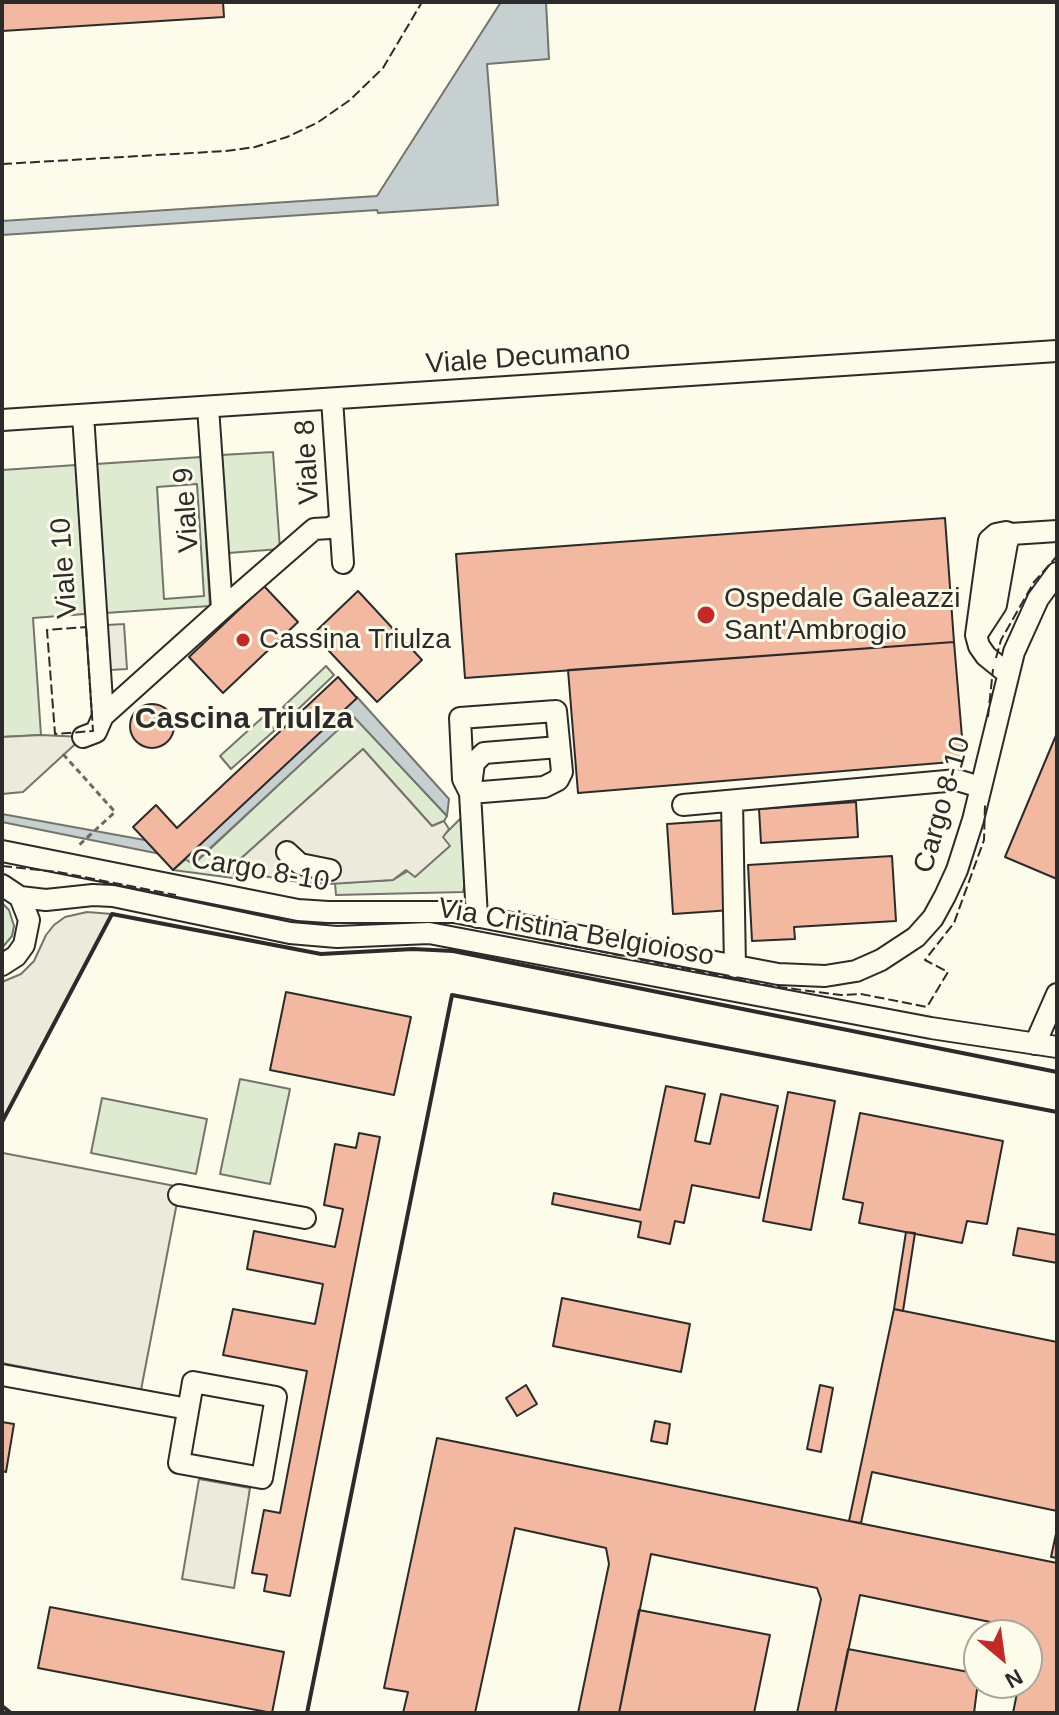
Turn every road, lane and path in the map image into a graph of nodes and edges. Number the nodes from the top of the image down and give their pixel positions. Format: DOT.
graph roads {
  1 [pos="1057,351"];
  2 [pos="332,399"];
  3 [pos="208,407"];
  4 [pos="83,415"];
  5 [pos="2,420"];
  6 [pos="340,522"];
  7 [pos="1057,531"];
  8 [pos="343,563"];
  9 [pos="1057,573"];
  10 [pos="222,609"];
  11 [pos="1007,673"];
  12 [pos="103,716"];
  13 [pos="83,737"];
  14 [pos="559,747"];
  15 [pos="63,754"];
  16 [pos="980,787"];
  17 [pos="470,793"];
  18 [pos="732,801"];
  19 [pos="683,805"];
  20 [pos="78,846"];
  21 [pos="2,851"];
  22 [pos="287,852"];
  23 [pos="330,870"];
  24 [pos="2,885"];
  25 [pos="20,897"];
  26 [pos="67,898"];
  27 [pos="477,917"];
  28 [pos="29,933"];
  29 [pos="2,965"];
  30 [pos="735,967"];
  31 [pos="1057,994"];
  32 [pos="1035,1044"];
  33 [pos="1057,1047"];
  34 [pos="179,1195"];
  35 [pos="305,1218"];
  36 [pos="2,1375"];
  37 [pos="188,1409"];
  1 -- 2 [label="street, Viale Decumano"];
  2 -- 3 [label="street, Viale Decumano"];
  2 -- 6 [label="street, Viale 8"];
  3 -- 4 [label="street, Viale Decumano"];
  3 -- 10 [label="street, Viale 9"];
  4 -- 5 [label="street, Viale Decumano"];
  4 -- 12 [label="street, Viale 10"];
  6 -- 8 [label="street, Viale 8"];
  6 -- 10 [label="street"];
  7 -- 11 [label="street"];
  9 -- 11 [label="street, Cargo 8-10"];
  10 -- 12 [label="street"];
  11 -- 16 [label="street, Cargo 8-10"];
  12 -- 13 [label="street"];
  14 -- 17 [label="street"];
  14 -- 17 [label="street"];
  14 -- 17 [label="street"];
  15 -- 20 [label="path"];
  16 -- 18 [label="street"];
  16 -- 30 [label="street, Cargo 8-10"];
  17 -- 27 [label="street"];
  18 -- 19 [label="street"];
  18 -- 30 [label="street"];
  21 -- 27 [label="street, Cargo 8-10"];
  22 -- 23 [label="street"];
  24 -- 25 [label="street"];
  25 -- 26 [label="street, Via Cristina Belgioioso"];
  25 -- 28 [label="street"];
  26 -- 28 [label="street"];
  26 -- 32 [label="street, Via Cristina Belgioioso"];
  27 -- 30 [label="street, Cargo 8-10"];
  28 -- 29 [label="street"];
  31 -- 32 [label="street"];
  32 -- 33 [label="street, Via Cristina Belgioioso"];
  34 -- 35 [label="street"];
  36 -- 37 [label="street"];
  37 -- 37 [label="street"];
}
